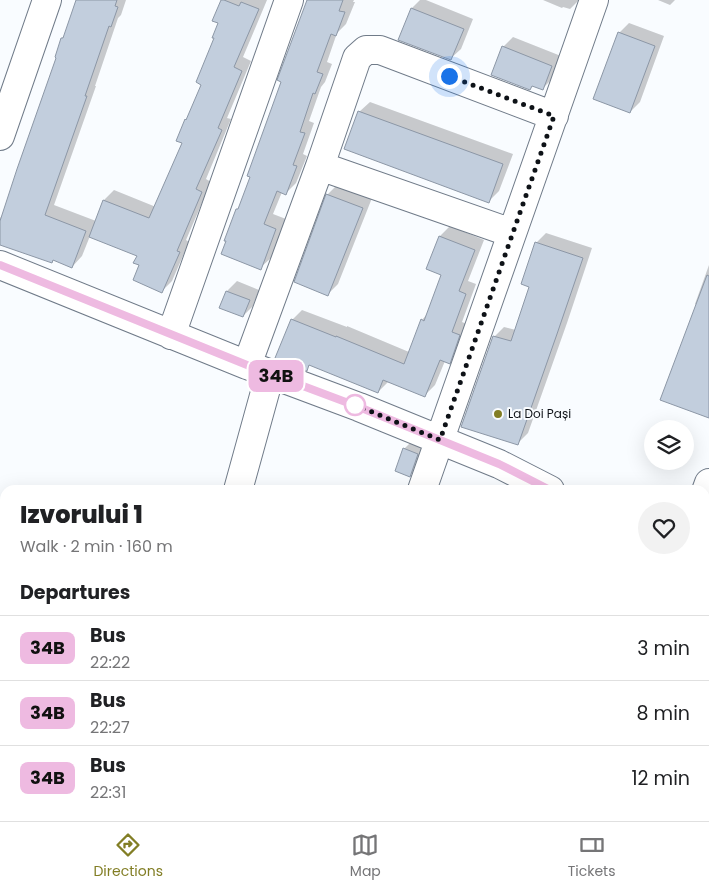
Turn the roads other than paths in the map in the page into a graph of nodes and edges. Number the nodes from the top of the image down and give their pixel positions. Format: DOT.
graph roads {
  1 [pos="47,0"];
  2 [pos="290,0"];
  3 [pos="594,0"];
  4 [pos="554,116"];
  5 [pos="0,136"];
  6 [pos="320,166"];
  7 [pos="512,233"];
  8 [pos="0,265"];
  9 [pos="171,335"];
  10 [pos="258,370"];
  11 [pos="440,440"];
  12 [pos="239,485"];
  13 [pos="424,485"];
  14 [pos="540,485"];
  1 -- 5 [label="street"];
  2 -- 9 [label="street"];
  3 -- 4 [label="street"];
  4 -- 6 [label="street"];
  4 -- 7 [label="street"];
  6 -- 7 [label="street"];
  6 -- 10 [label="street"];
  7 -- 11 [label="street"];
  8 -- 9 [label="street"];
  9 -- 10 [label="street"];
  10 -- 11 [label="street"];
  10 -- 12 [label="street"];
  11 -- 13 [label="street"];
  11 -- 14 [label="street"];
}
